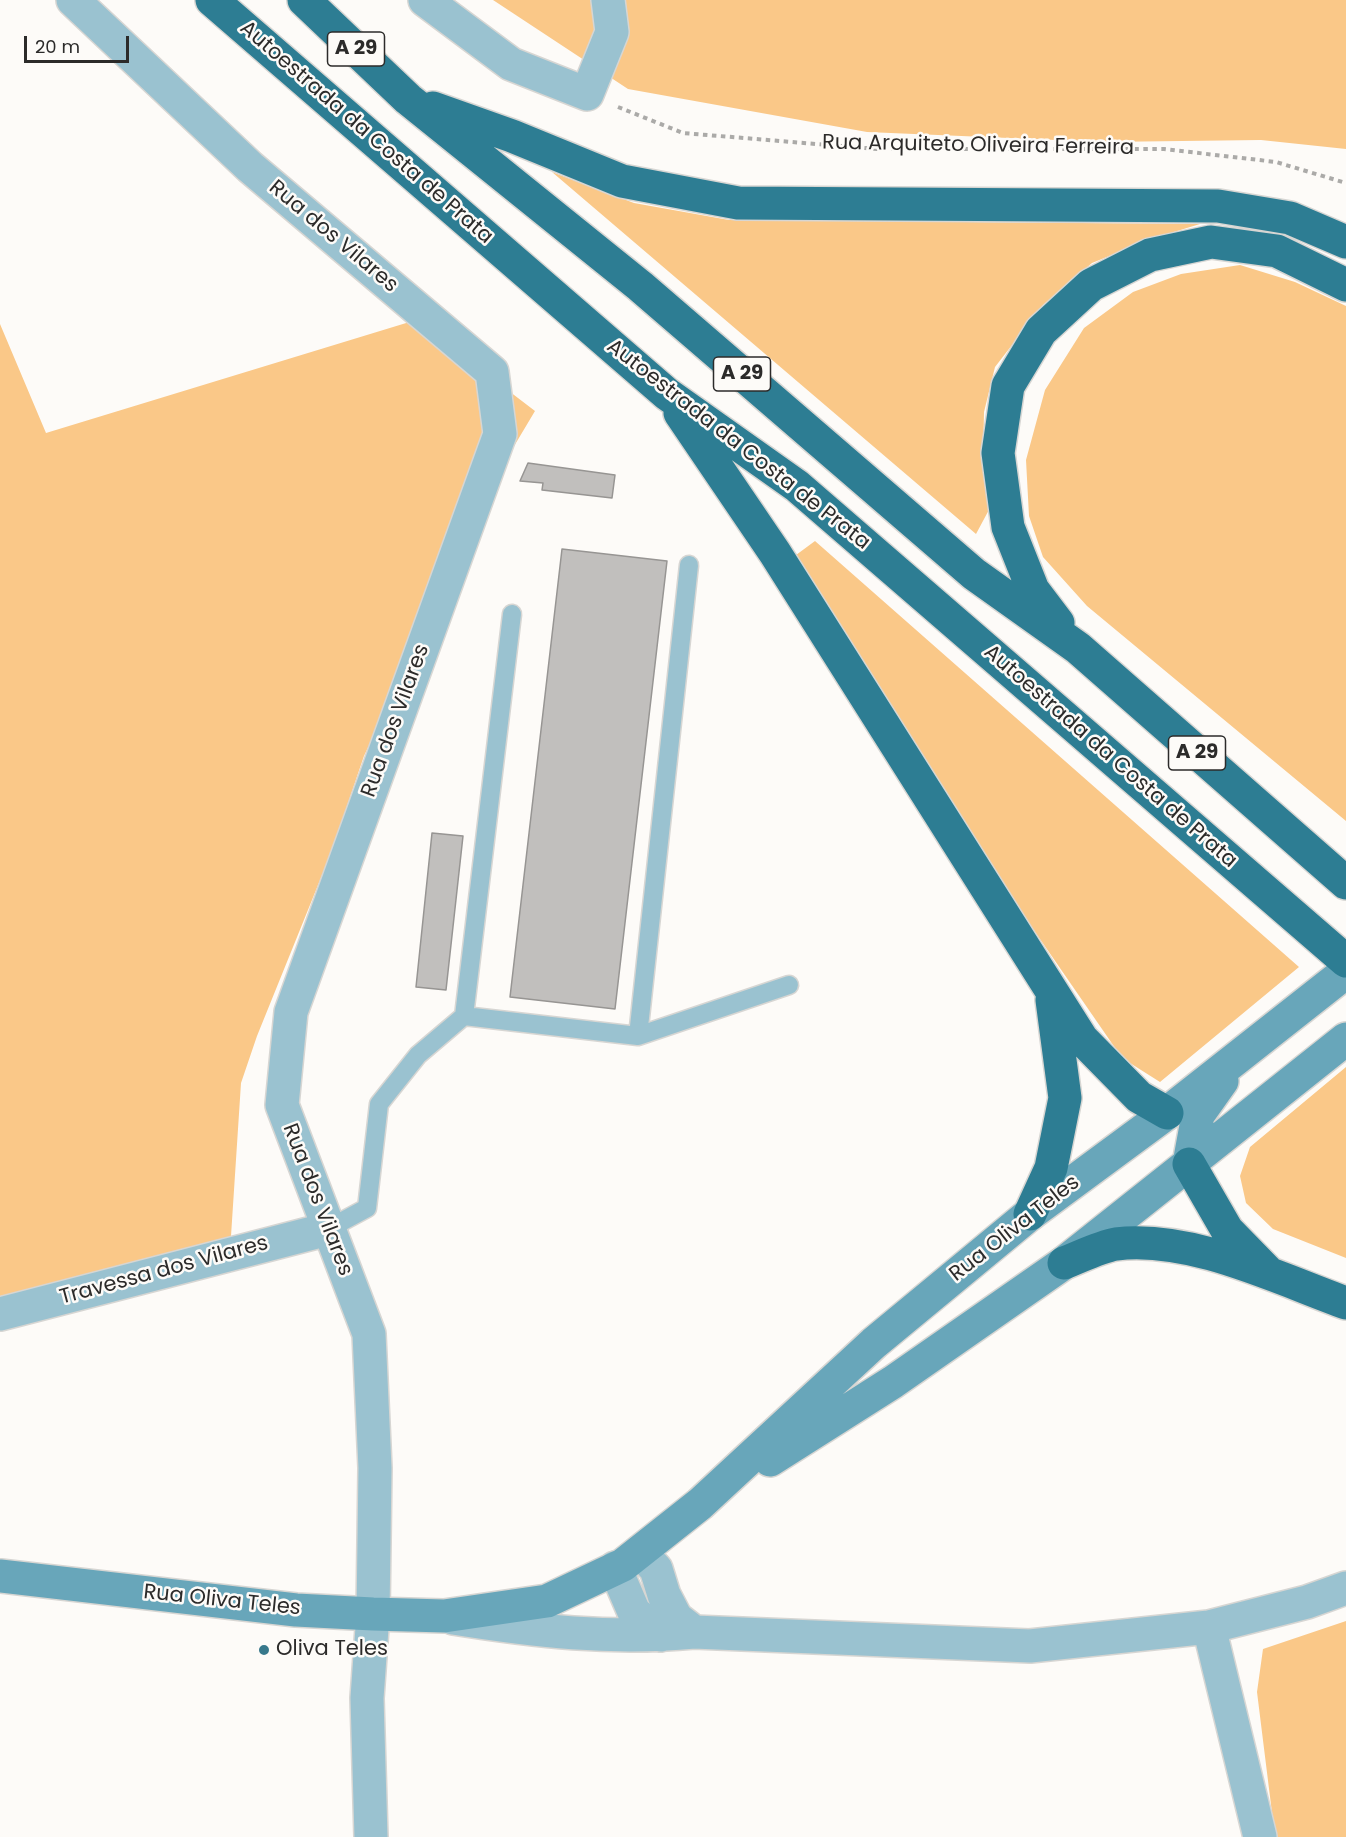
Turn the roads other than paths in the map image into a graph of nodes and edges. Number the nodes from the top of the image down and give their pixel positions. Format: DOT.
graph roads {
  1 [pos="73,0"];
  2 [pos="212,0"];
  3 [pos="304,0"];
  4 [pos="425,0"];
  5 [pos="608,0"];
  6 [pos="408,99"];
  7 [pos="1346,242"];
  8 [pos="1346,285"];
  9 [pos="667,394"];
  10 [pos="689,565"];
  11 [pos="512,615"];
  12 [pos="1077,648"];
  13 [pos="1346,883"];
  14 [pos="1346,961"];
  15 [pos="1346,972"];
  16 [pos="789,985"];
  17 [pos="1051,987"];
  18 [pos="465,1016"];
  19 [pos="638,1036"];
  20 [pos="1346,1039"];
  21 [pos="1277,1094"];
  22 [pos="1183,1114"];
  23 [pos="1189,1164"];
  24 [pos="1030,1214"];
  25 [pos="328,1229"];
  26 [pos="1064,1263"];
  27 [pos="1272,1276"];
  28 [pos="1346,1303"];
  29 [pos="0,1314"];
  30 [pos="700,1504"];
  31 [pos="627,1560"];
  32 [pos="0,1576"];
  33 [pos="1346,1588"];
  34 [pos="373,1614"];
  35 [pos="444,1616"];
  36 [pos="1209,1627"];
  37 [pos="694,1632"];
  38 [pos="661,1635"];
  39 [pos="371,1837"];
  40 [pos="1260,1837"];
  1 -- 25 [label="street, Rua dos Vilares"];
  2 -- 9 [label="highway, Autoestrada da Costa de Prata / A 29"];
  3 -- 6 [label="highway, A 29"];
  4 -- 5 [label="street"];
  6 -- 7 [label="highway"];
  6 -- 12 [label="highway, A 29"];
  8 -- 12 [label="highway"];
  9 -- 14 [label="highway, Autoestrada da Costa de Prata / A 29"];
  9 -- 17 [label="highway"];
  10 -- 19 [label="lane"];
  11 -- 18 [label="lane"];
  12 -- 13 [label="highway, A 29"];
  15 -- 22 [label="main road, Rua Oliva Teles"];
  16 -- 19 [label="lane"];
  17 -- 22 [label="highway"];
  17 -- 24 [label="highway"];
  18 -- 19 [label="lane"];
  18 -- 25 [label="lane"];
  20 -- 21 [label="main road, Rua Oliva Teles"];
  21 -- 22 [label="main road"];
  21 -- 23 [label="main road, Rua Oliva Teles"];
  22 -- 23 [label="main road"];
  22 -- 24 [label="main road, Rua Oliva Teles"];
  23 -- 26 [label="main road, Rua Oliva Teles"];
  23 -- 27 [label="highway"];
  24 -- 30 [label="main road, Rua Oliva Teles"];
  25 -- 29 [label="street, Travessa dos Vilares"];
  25 -- 34 [label="street, Rua dos Vilares"];
  26 -- 27 [label="highway"];
  26 -- 30 [label="main road, Rua Oliva Teles"];
  27 -- 28 [label="highway"];
  30 -- 31 [label="main road, Rua Oliva Teles"];
  31 -- 35 [label="main road, Rua Oliva Teles"];
  31 -- 37 [label="street"];
  31 -- 38 [label="street"];
  32 -- 34 [label="main road, Rua Oliva Teles"];
  33 -- 36 [label="street, Rua Oliva Teles"];
  34 -- 35 [label="main road, Rua Oliva Teles"];
  34 -- 39 [label="street, Rua dos Vilares"];
  35 -- 38 [label="street, Rua Oliva Teles"];
  36 -- 37 [label="street, Rua Oliva Teles"];
  36 -- 40 [label="street"];
  37 -- 38 [label="street, Rua Oliva Teles"];
}
